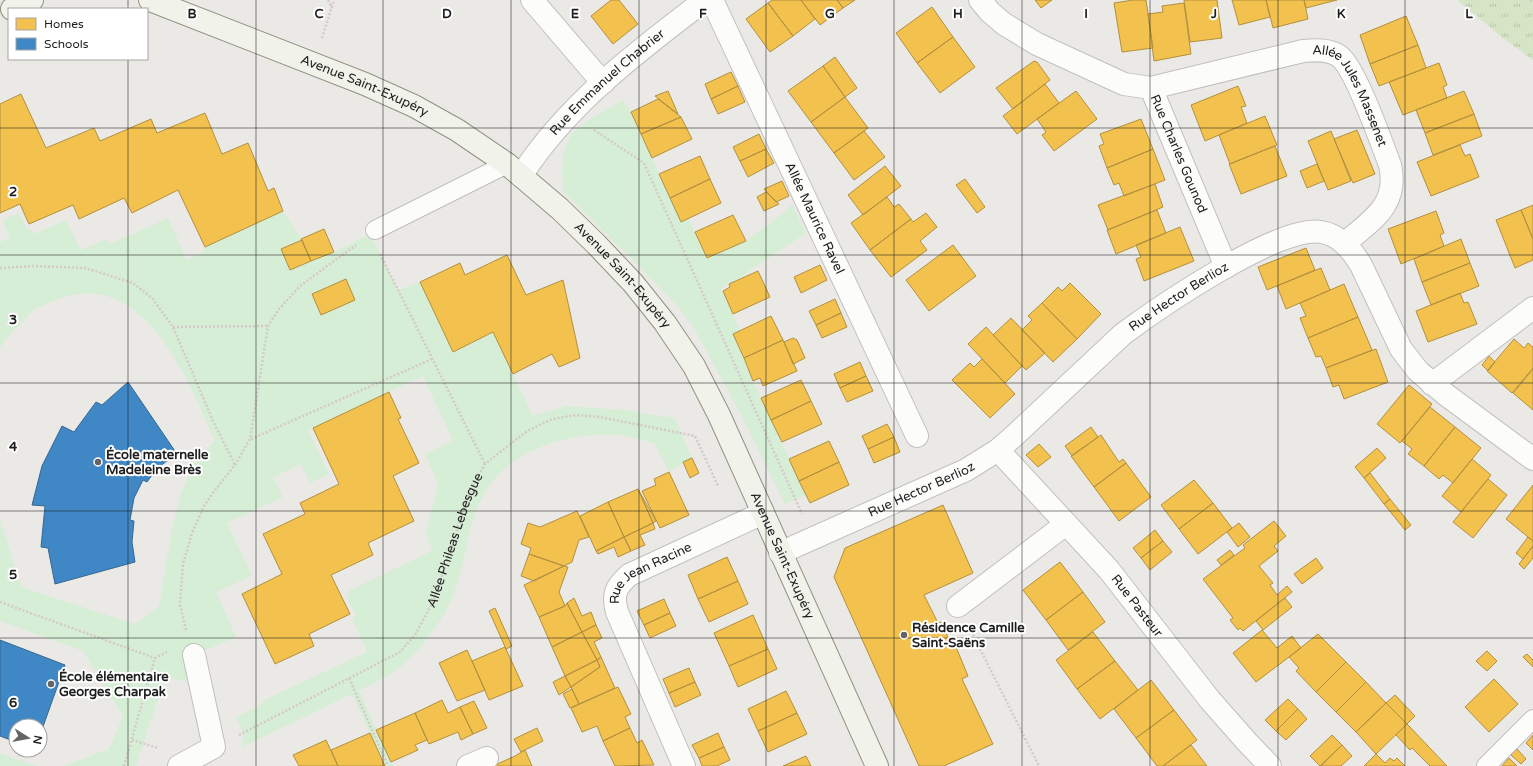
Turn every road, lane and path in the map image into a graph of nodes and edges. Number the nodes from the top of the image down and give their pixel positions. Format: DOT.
graph roads {
  1 [pos="32,0"];
  2 [pos="150,0"];
  3 [pos="328,0"];
  4 [pos="334,0"];
  5 [pos="532,0"];
  6 [pos="705,0"];
  7 [pos="712,0"];
  8 [pos="980,0"];
  9 [pos="1530,0"];
  10 [pos="1533,2"];
  11 [pos="14,8"];
  12 [pos="332,8"];
  13 [pos="308,62"];
  14 [pos="602,83"];
  15 [pos="1151,88"];
  16 [pos="570,115"];
  17 [pos="514,170"];
  18 [pos="372,232"];
  19 [pos="1345,243"];
  20 [pos="1226,267"];
  21 [pos="0,268"];
  22 [pos="1533,308"];
  23 [pos="268,326"];
  24 [pos="173,327"];
  25 [pos="432,359"];
  26 [pos="1432,384"];
  27 [pos="917,436"];
  28 [pos="250,439"];
  29 [pos="998,450"];
  30 [pos="1533,459"];
  31 [pos="485,464"];
  32 [pos="235,465"];
  33 [pos="763,513"];
  34 [pos="1066,524"];
  35 [pos="736,525"];
  36 [pos="814,539"];
  37 [pos="780,553"];
  38 [pos="0,602"];
  39 [pos="958,606"];
  40 [pos="191,649"];
  41 [pos="155,658"];
  42 [pos="349,678"];
  43 [pos="1533,718"];
  44 [pos="214,747"];
  45 [pos="124,766"];
  46 [pos="179,766"];
  47 [pos="388,766"];
  48 [pos="684,766"];
  49 [pos="877,766"];
  50 [pos="1039,766"];
  51 [pos="1270,766"];
  52 [pos="1486,766"];
  1 -- 11 [label="street"];
  2 -- 13 [label="street, Avenue Saint-Exupéry"];
  3 -- 12 [label="path"];
  4 -- 12 [label="path"];
  5 -- 14 [label="street"];
  6 -- 14 [label="street, Rue Emmanuel Chabrier"];
  7 -- 27 [label="street, Allée Maurice Ravel"];
  8 -- 15 [label="street, Rue Charles Gounod"];
  9 -- 10 [label="path"];
  12 -- 13 [label="path"];
  13 -- 17 [label="street, Avenue Saint-Exupéry"];
  14 -- 16 [label="street, Rue Emmanuel Chabrier"];
  15 -- 19 [label="street, Allée Jules Massenet"];
  15 -- 20 [label="street, Rue Charles Gounod"];
  16 -- 17 [label="street, Rue Emmanuel Chabrier"];
  16 -- 36 [label="path"];
  17 -- 18 [label="lane"];
  17 -- 33 [label="street, Avenue Saint-Exupéry"];
  18 -- 23 [label="path"];
  18 -- 25 [label="path"];
  19 -- 20 [label="street, Rue Hector Berlioz"];
  19 -- 26 [label="street, Rue Hector Berlioz"];
  20 -- 29 [label="street, Rue Hector Berlioz"];
  21 -- 24 [label="path"];
  22 -- 26 [label="street"];
  23 -- 24 [label="path"];
  23 -- 28 [label="path"];
  24 -- 32 [label="path"];
  25 -- 28 [label="path"];
  25 -- 31 [label="path"];
  26 -- 30 [label="street, Rue Hector Berlioz"];
  28 -- 32 [label="path"];
  29 -- 34 [label="street, Rue Pasteur"];
  29 -- 36 [label="street, Rue Hector Berlioz"];
  31 -- 35 [label="path, Allée Phileas Lebesgue"];
  31 -- 42 [label="path, Allée Phileas Lebesgue"];
  32 -- 40 [label="path"];
  33 -- 35 [label="street, Rue Jean Racine"];
  33 -- 37 [label="street, Avenue Saint-Exupéry"];
  34 -- 39 [label="street"];
  34 -- 51 [label="street, Rue Pasteur"];
  35 -- 48 [label="street, Rue Jean Racine"];
  36 -- 37 [label="street, Rue Hector Berlioz"];
  37 -- 49 [label="street, Avenue Saint-Exupéry"];
  38 -- 41 [label="path"];
  39 -- 50 [label="path"];
  40 -- 41 [label="path"];
  40 -- 44 [label="street"];
  41 -- 45 [label="path"];
  42 -- 44 [label="path, Allée Phileas Lebesgue"];
  42 -- 47 [label="path"];
  43 -- 52 [label="lane"];
  44 -- 46 [label="street"];
}
